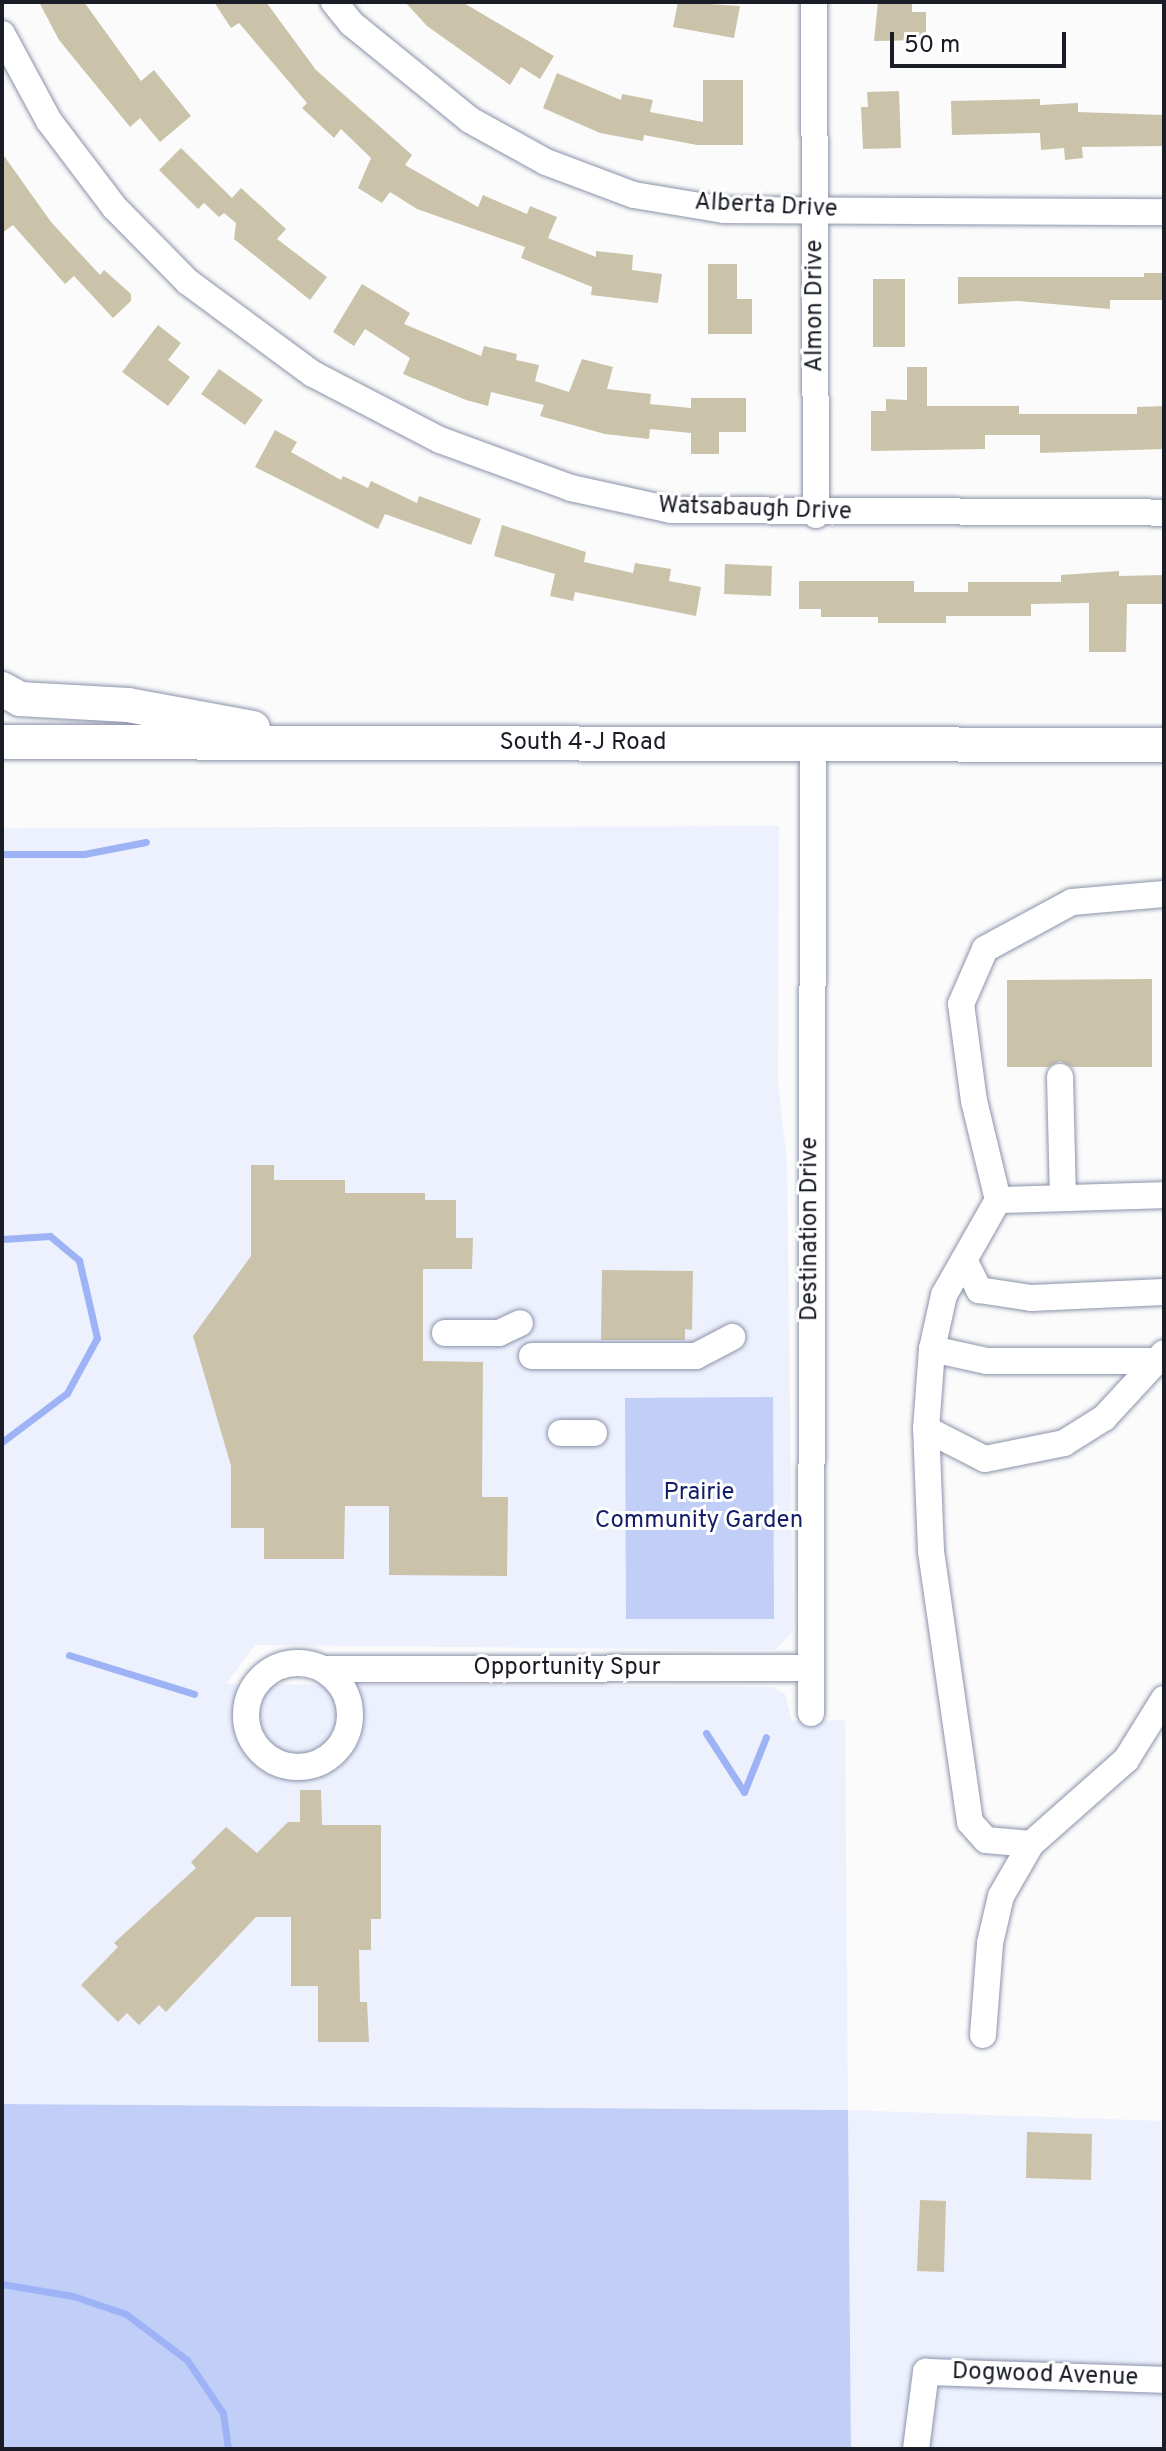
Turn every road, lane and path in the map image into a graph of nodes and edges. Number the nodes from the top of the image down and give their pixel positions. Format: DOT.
graph roads {
  1 [pos="334,2"];
  2 [pos="814,2"];
  3 [pos="2,34"];
  4 [pos="815,212"];
  5 [pos="1164,212"];
  6 [pos="1164,513"];
  7 [pos="816,515"];
  8 [pos="2,689"];
  9 [pos="2,742"];
  10 [pos="340,744"];
  11 [pos="813,744"];
  12 [pos="1164,745"];
  13 [pos="1164,894"];
  14 [pos="1060,1077"];
  15 [pos="1164,1195"];
  16 [pos="1063,1198"];
  17 [pos="998,1200"];
  18 [pos="964,1260"];
  19 [pos="1164,1292"];
  20 [pos="520,1323"];
  21 [pos="445,1333"];
  22 [pos="732,1337"];
  23 [pos="932,1349"];
  24 [pos="532,1356"];
  25 [pos="1158,1357"];
  26 [pos="926,1429"];
  27 [pos="561,1433"];
  28 [pos="594,1433"];
  29 [pos="811,1668"];
  30 [pos="324,1669"];
  31 [pos="1164,1699"];
  32 [pos="811,1713"];
  33 [pos="1031,1844"];
  34 [pos="983,2035"];
  35 [pos="1164,2380"];
  36 [pos="916,2449"];
  1 -- 4 [label="street, Alberta Drive"];
  2 -- 4 [label="street, Almon Drive"];
  3 -- 7 [label="street, Watsabaugh Drive"];
  4 -- 5 [label="street, Alberta Drive"];
  4 -- 7 [label="street, Almon Drive"];
  6 -- 7 [label="street, Watsabaugh Drive"];
  8 -- 10 [label="main road"];
  9 -- 10 [label="main road, South 4-J Road"];
  10 -- 11 [label="main road, South 4-J Road"];
  11 -- 12 [label="main road, South 4-J Road"];
  11 -- 29 [label="street, Destination Drive"];
  13 -- 17 [label="street"];
  14 -- 16 [label="street"];
  15 -- 16 [label="street"];
  16 -- 17 [label="street"];
  17 -- 18 [label="street"];
  18 -- 19 [label="street"];
  18 -- 23 [label="street"];
  20 -- 21 [label="street"];
  22 -- 24 [label="street"];
  23 -- 25 [label="street"];
  23 -- 26 [label="street"];
  25 -- 26 [label="street"];
  26 -- 33 [label="street"];
  27 -- 28 [label="street"];
  29 -- 30 [label="street, Opportunity Spur"];
  29 -- 32 [label="street, Destination Drive"];
  30 -- 30 [label="street, Opportunity Spur"];
  31 -- 33 [label="street"];
  33 -- 34 [label="street"];
  35 -- 36 [label="street, Dogwood Avenue"];
}
